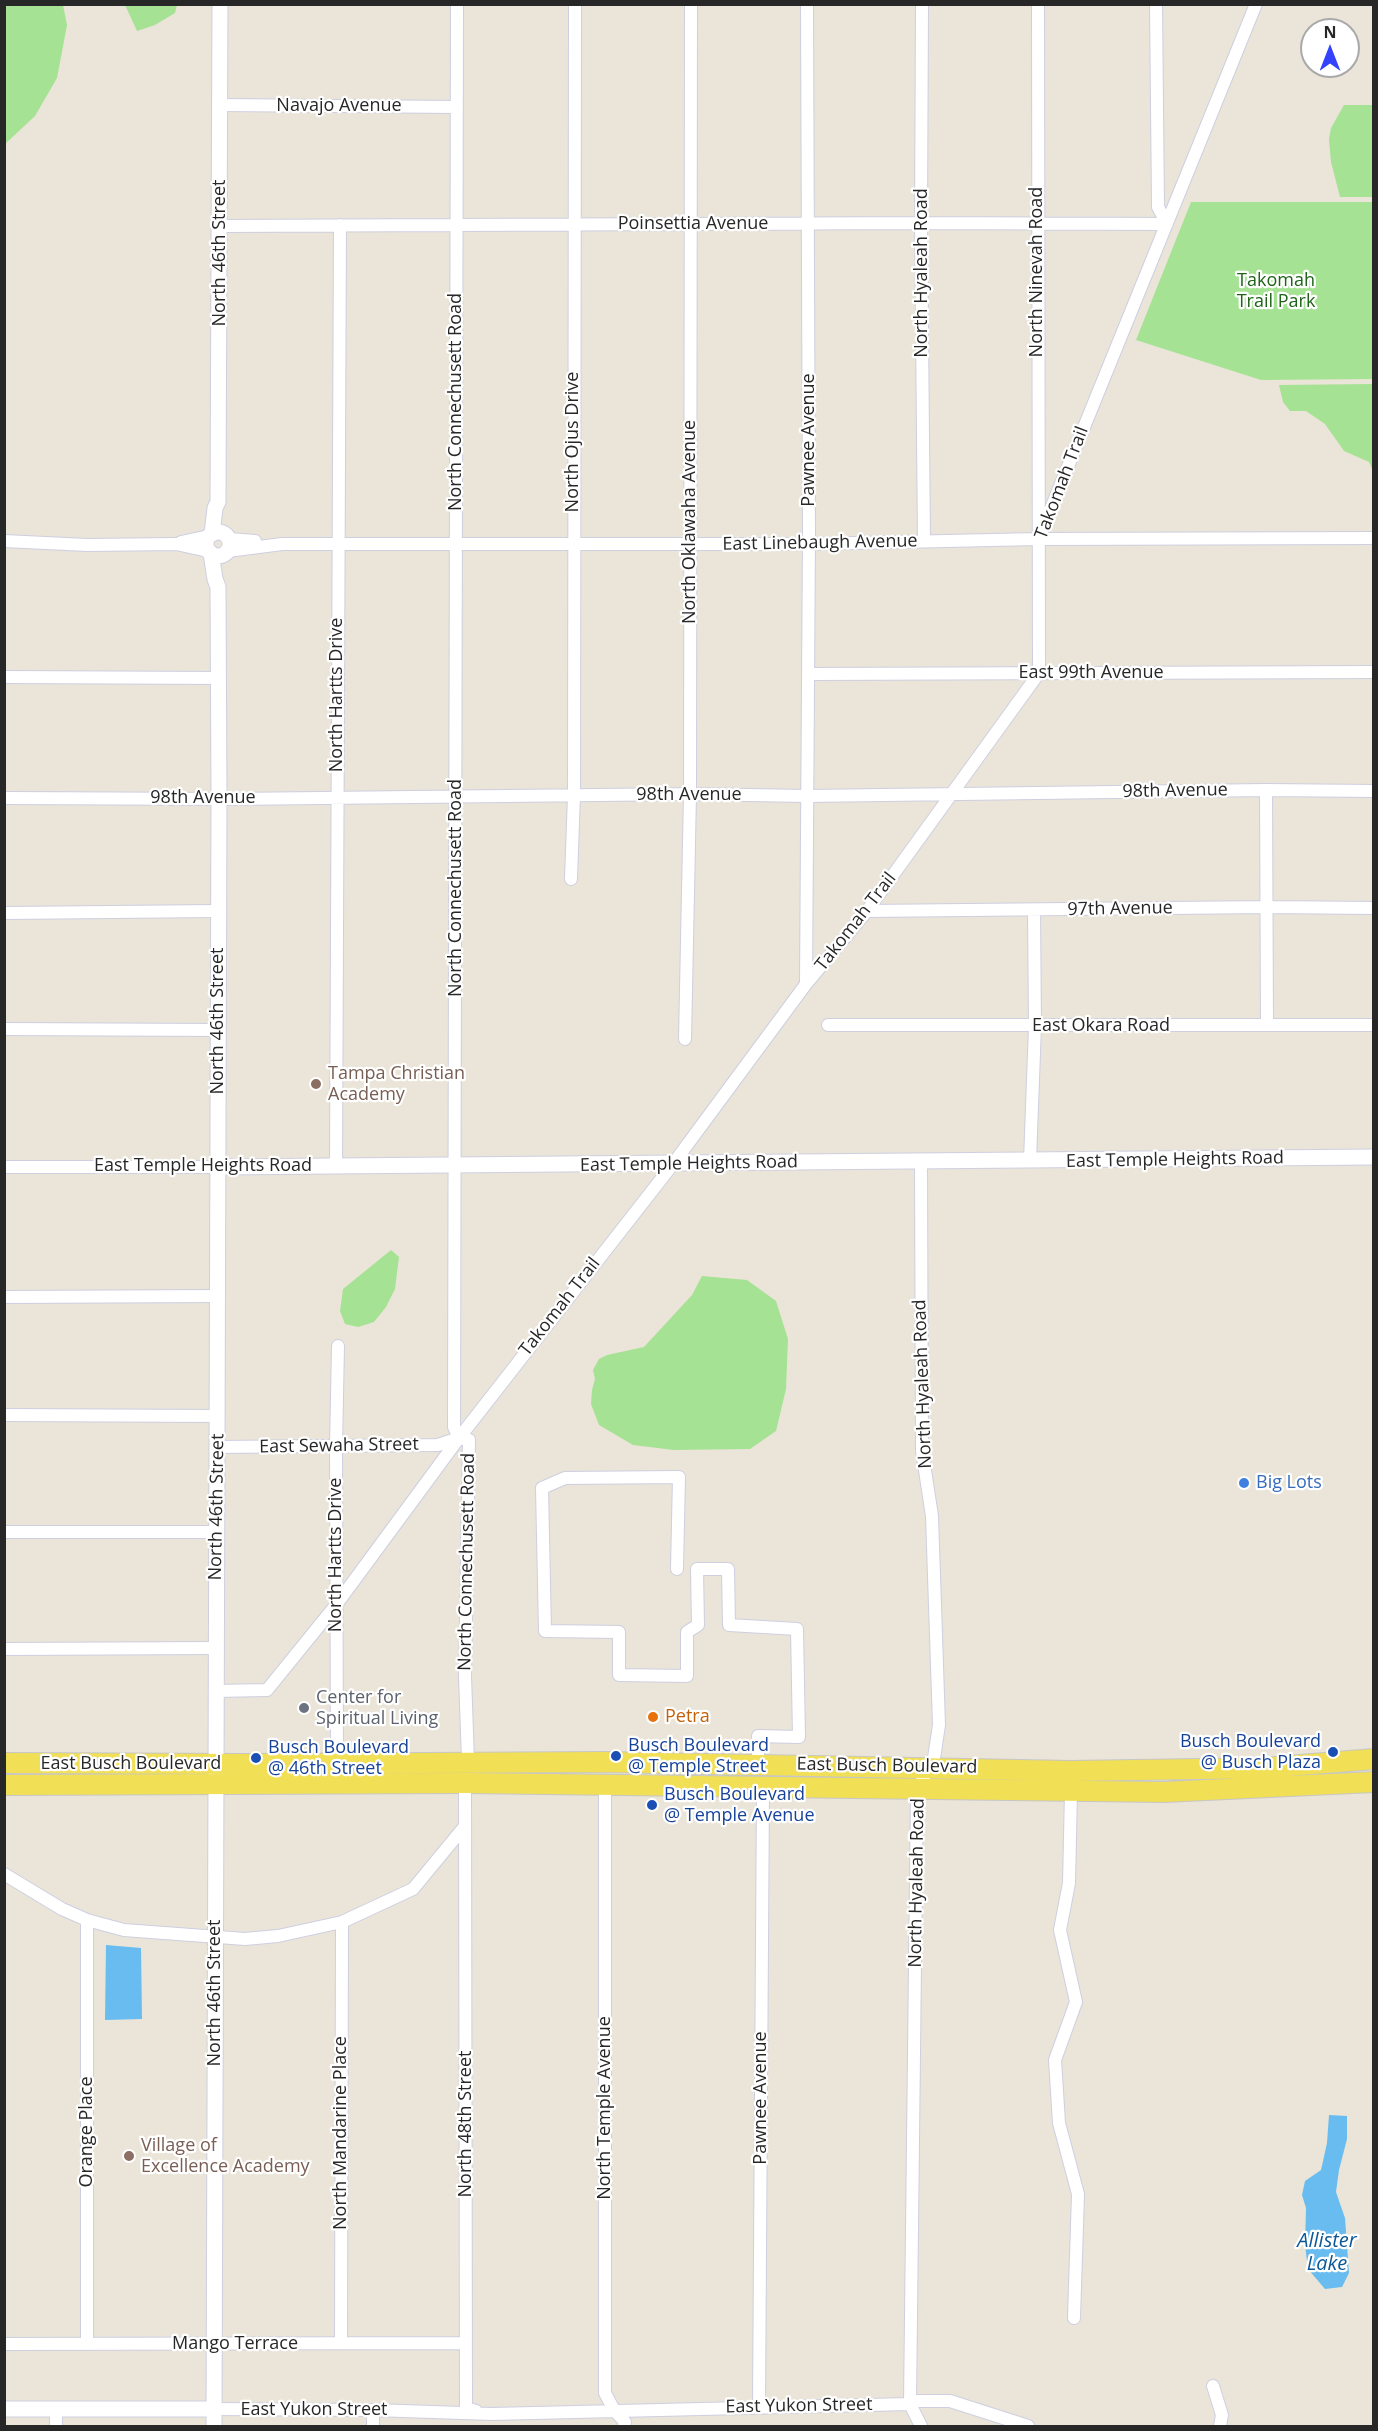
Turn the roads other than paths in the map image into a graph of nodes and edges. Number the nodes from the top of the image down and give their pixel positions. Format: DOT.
graph roads {
  1 [pos="220,4"];
  2 [pos="457,4"];
  3 [pos="575,4"];
  4 [pos="691,4"];
  5 [pos="807,4"];
  6 [pos="922,4"];
  7 [pos="1038,4"];
  8 [pos="1156,4"];
  9 [pos="1256,4"];
  10 [pos="220,105"];
  11 [pos="457,107"];
  12 [pos="921,223"];
  13 [pos="691,224"];
  14 [pos="808,224"];
  15 [pos="1037,224"];
  16 [pos="1167,224"];
  17 [pos="340,225"];
  18 [pos="457,225"];
  19 [pos="574,225"];
  20 [pos="220,226"];
  21 [pos="1374,538"];
  22 [pos="1038,539"];
  23 [pos="4,541"];
  24 [pos="924,541"];
  25 [pos="457,543"];
  26 [pos="219,544"];
  27 [pos="338,544"];
  28 [pos="573,544"];
  29 [pos="690,544"];
  30 [pos="808,544"];
  31 [pos="1374,672"];
  32 [pos="1039,673"];
  33 [pos="808,674"];
  34 [pos="4,677"];
  35 [pos="219,678"];
  36 [pos="1266,790"];
  37 [pos="1374,791"];
  38 [pos="954,793"];
  39 [pos="690,794"];
  40 [pos="574,795"];
  41 [pos="807,796"];
  42 [pos="219,797"];
  43 [pos="337,797"];
  44 [pos="456,797"];
  45 [pos="4,798"];
  46 [pos="571,879"];
  47 [pos="1268,906"];
  48 [pos="1374,908"];
  49 [pos="1034,910"];
  50 [pos="218,911"];
  51 [pos="867,911"];
  52 [pos="4,913"];
  53 [pos="806,984"];
  54 [pos="828,1025"];
  55 [pos="1267,1025"];
  56 [pos="1374,1025"];
  57 [pos="1035,1026"];
  58 [pos="4,1029"];
  59 [pos="218,1030"];
  60 [pos="685,1039"];
  61 [pos="1374,1157"];
  62 [pos="1030,1161"];
  63 [pos="921,1162"];
  64 [pos="673,1164"];
  65 [pos="336,1165"];
  66 [pos="455,1165"];
  67 [pos="4,1167"];
  68 [pos="217,1167"];
  69 [pos="218,1296"];
  70 [pos="4,1297"];
  71 [pos="338,1346"];
  72 [pos="4,1415"];
  73 [pos="217,1416"];
  74 [pos="459,1438"];
  75 [pos="217,1447"];
  76 [pos="336,1447"];
  77 [pos="4,1532"];
  78 [pos="216,1532"];
  79 [pos="678,1569"];
  80 [pos="336,1605"];
  81 [pos="215,1648"];
  82 [pos="4,1649"];
  83 [pos="215,1690"];
  84 [pos="1374,1759"];
  85 [pos="468,1761"];
  86 [pos="604,1762"];
  87 [pos="4,1763"];
  88 [pos="748,1763"];
  89 [pos="215,1764"];
  90 [pos="337,1764"];
  91 [pos="931,1768"];
  92 [pos="1263,1768"];
  93 [pos="1374,1782"];
  94 [pos="465,1783"];
  95 [pos="364,1784"];
  96 [pos="488,1784"];
  97 [pos="4,1785"];
  98 [pos="215,1785"];
  99 [pos="605,1785"];
  100 [pos="762,1788"];
  101 [pos="917,1790"];
  102 [pos="1071,1792"];
  103 [pos="1164,1792"];
  104 [pos="465,1825"];
  105 [pos="4,1874"];
  106 [pos="87,1920"];
  107 [pos="342,1922"];
  108 [pos="214,1937"];
  109 [pos="1074,2318"];
  110 [pos="340,2343"];
  111 [pos="466,2343"];
  112 [pos="4,2344"];
  113 [pos="87,2344"];
  114 [pos="215,2344"];
  115 [pos="1213,2386"];
  116 [pos="910,2403"];
  117 [pos="759,2407"];
  118 [pos="4,2409"];
  119 [pos="56,2409"];
  120 [pos="214,2409"];
  121 [pos="373,2410"];
  122 [pos="614,2410"];
  123 [pos="492,2414"];
  124 [pos="56,2427"];
  125 [pos="214,2427"];
  126 [pos="373,2427"];
  127 [pos="516,2427"];
  128 [pos="624,2427"];
  129 [pos="921,2427"];
  130 [pos="1028,2427"];
  131 [pos="1220,2427"];
  1 -- 10 [label="street, North 46th Street"];
  2 -- 11 [label="street, North Connechusett Road"];
  3 -- 19 [label="street, North Ojus Drive"];
  4 -- 13 [label="street, North Oklawaha Avenue"];
  5 -- 14 [label="street, Pawnee Avenue"];
  6 -- 12 [label="street, North Hyaleah Road"];
  7 -- 15 [label="street, North Ninevah Road"];
  8 -- 16 [label="street"];
  9 -- 16 [label="street, Takomah Trail"];
  10 -- 11 [label="street, Navajo Avenue"];
  10 -- 20 [label="street, North 46th Street"];
  11 -- 18 [label="street, North Connechusett Road"];
  12 -- 14 [label="street, Poinsettia Avenue"];
  12 -- 15 [label="street, Poinsettia Avenue"];
  12 -- 24 [label="street, North Hyaleah Road"];
  13 -- 14 [label="street, Poinsettia Avenue"];
  13 -- 19 [label="street, Poinsettia Avenue"];
  13 -- 29 [label="street, North Oklawaha Avenue"];
  14 -- 30 [label="street, Pawnee Avenue"];
  15 -- 16 [label="street, Poinsettia Avenue"];
  15 -- 22 [label="street, North Ninevah Road"];
  16 -- 22 [label="street, Takomah Trail"];
  17 -- 18 [label="street, Poinsettia Avenue"];
  17 -- 20 [label="street, Poinsettia Avenue"];
  17 -- 27 [label="street, North Hartts Drive"];
  18 -- 19 [label="street, Poinsettia Avenue"];
  18 -- 25 [label="street, North Connechusett Road"];
  19 -- 28 [label="street, North Ojus Drive"];
  20 -- 26 [label="street, North 46th Street"];
  21 -- 22 [label="street, East Linebaugh Avenue"];
  22 -- 24 [label="street, East Linebaugh Avenue"];
  22 -- 32 [label="street, Takomah Trail"];
  23 -- 26 [label="street, East Linebaugh Avenue"];
  24 -- 30 [label="street, East Linebaugh Avenue"];
  25 -- 27 [label="street, East Linebaugh Avenue"];
  25 -- 28 [label="street, East Linebaugh Avenue"];
  25 -- 44 [label="street, North Connechusett Road"];
  26 -- 27 [label="street, East Linebaugh Avenue"];
  26 -- 35 [label="street, North 46th Street"];
  27 -- 43 [label="street, North Hartts Drive"];
  28 -- 29 [label="street, East Linebaugh Avenue"];
  28 -- 40 [label="street, North Ojus Drive"];
  29 -- 30 [label="street, East Linebaugh Avenue"];
  29 -- 39 [label="street, North Oklawaha Avenue"];
  30 -- 33 [label="street, Pawnee Avenue"];
  31 -- 32 [label="street, East 99th Avenue"];
  32 -- 33 [label="street, East 99th Avenue"];
  32 -- 38 [label="street, Takomah Trail"];
  33 -- 41 [label="street, Pawnee Avenue"];
  34 -- 35 [label="street"];
  35 -- 42 [label="street, North 46th Street"];
  36 -- 37 [label="street, 98th Avenue"];
  36 -- 38 [label="street, 98th Avenue"];
  36 -- 47 [label="street"];
  38 -- 41 [label="street, 98th Avenue"];
  38 -- 51 [label="street, Takomah Trail"];
  39 -- 40 [label="street, 98th Avenue"];
  39 -- 41 [label="street, 98th Avenue"];
  39 -- 60 [label="street, North Oklawaha Avenue"];
  40 -- 44 [label="street, 98th Avenue"];
  40 -- 46 [label="street, North Ojus Drive"];
  41 -- 53 [label="street, Pawnee Avenue"];
  42 -- 43 [label="street, 98th Avenue"];
  42 -- 45 [label="street, 98th Avenue"];
  42 -- 50 [label="street, North 46th Street"];
  43 -- 44 [label="street, 98th Avenue"];
  43 -- 65 [label="street, North Hartts Drive"];
  44 -- 66 [label="street, North Connechusett Road"];
  47 -- 48 [label="street, 97th Avenue"];
  47 -- 49 [label="street, 97th Avenue"];
  47 -- 55 [label="street"];
  49 -- 51 [label="street, 97th Avenue"];
  49 -- 57 [label="street"];
  50 -- 52 [label="street"];
  50 -- 59 [label="street, North 46th Street"];
  51 -- 53 [label="street, Takomah Trail"];
  53 -- 64 [label="street, Takomah Trail"];
  54 -- 57 [label="street, East Okara Road"];
  55 -- 56 [label="street, East Okara Road"];
  55 -- 57 [label="street, East Okara Road"];
  57 -- 62 [label="street"];
  58 -- 59 [label="street"];
  59 -- 68 [label="street, North 46th Street"];
  61 -- 62 [label="street, East Temple Heights Road"];
  62 -- 63 [label="street, East Temple Heights Road"];
  63 -- 64 [label="street, East Temple Heights Road"];
  63 -- 91 [label="street, North Hyaleah Road"];
  64 -- 66 [label="street, East Temple Heights Road"];
  64 -- 74 [label="street, Takomah Trail"];
  65 -- 66 [label="street, East Temple Heights Road"];
  65 -- 68 [label="street, East Temple Heights Road"];
  66 -- 74 [label="street, North Connechusett Road"];
  67 -- 68 [label="street, East Temple Heights Road"];
  68 -- 69 [label="street, North 46th Street"];
  69 -- 70 [label="street"];
  69 -- 73 [label="street, North 46th Street"];
  71 -- 76 [label="street, North Hartts Drive"];
  72 -- 73 [label="street"];
  73 -- 75 [label="street, North 46th Street"];
  74 -- 76 [label="street, East Sewaha Street"];
  74 -- 80 [label="street, Takomah Trail"];
  74 -- 85 [label="street, North Connechusett Road"];
  75 -- 76 [label="street, East Sewaha Street"];
  75 -- 78 [label="street, North 46th Street"];
  76 -- 80 [label="street, North Hartts Drive"];
  77 -- 78 [label="street"];
  78 -- 81 [label="street, North 46th Street"];
  79 -- 88 [label="street"];
  80 -- 83 [label="street, Takomah Trail"];
  80 -- 90 [label="street, North Hartts Drive"];
  81 -- 82 [label="street"];
  81 -- 83 [label="street, North 46th Street"];
  83 -- 89 [label="street, North 46th Street"];
  84 -- 92 [label="main road, East Busch Boulevard"];
  85 -- 86 [label="main road, East Busch Boulevard"];
  85 -- 90 [label="main road, East Busch Boulevard"];
  85 -- 95 [label="main road"];
  86 -- 88 [label="main road, East Busch Boulevard"];
  86 -- 96 [label="main road"];
  87 -- 89 [label="main road, East Busch Boulevard"];
  88 -- 91 [label="main road, East Busch Boulevard"];
  88 -- 99 [label="main road"];
  89 -- 90 [label="main road, East Busch Boulevard"];
  89 -- 98 [label="street, North 46th Street"];
  91 -- 92 [label="main road, East Busch Boulevard"];
  91 -- 101 [label="street, North Hyaleah Road"];
  92 -- 103 [label="main road"];
  93 -- 103 [label="main road, East Busch Boulevard"];
  94 -- 95 [label="main road, East Busch Boulevard"];
  94 -- 96 [label="main road, East Busch Boulevard"];
  94 -- 104 [label="street, North 48th Street"];
  95 -- 98 [label="main road, East Busch Boulevard"];
  96 -- 99 [label="main road, East Busch Boulevard"];
  97 -- 98 [label="main road, East Busch Boulevard"];
  98 -- 108 [label="street, North 46th Street"];
  99 -- 100 [label="main road, East Busch Boulevard"];
  99 -- 122 [label="street, North Temple Avenue"];
  100 -- 101 [label="main road, East Busch Boulevard"];
  100 -- 117 [label="street, Pawnee Avenue"];
  101 -- 102 [label="main road, East Busch Boulevard"];
  101 -- 116 [label="street, North Hyaleah Road"];
  102 -- 103 [label="main road, East Busch Boulevard"];
  102 -- 109 [label="street"];
  104 -- 107 [label="street"];
  104 -- 111 [label="street, North 48th Street"];
  105 -- 106 [label="street"];
  106 -- 108 [label="street"];
  106 -- 113 [label="street, Orange Place"];
  107 -- 108 [label="street"];
  107 -- 110 [label="street, North Mandarine Place"];
  108 -- 114 [label="street, North 46th Street"];
  110 -- 111 [label="street, Mango Terrace"];
  110 -- 114 [label="street, Mango Terrace"];
  111 -- 123 [label="street, North 48th Street"];
  112 -- 113 [label="street, Mango Terrace"];
  113 -- 114 [label="street, Mango Terrace"];
  114 -- 120 [label="street, North 46th Street"];
  115 -- 131 [label="street"];
  116 -- 117 [label="street, East Yukon Street"];
  116 -- 129 [label="street, North Hyaleah Road"];
  116 -- 130 [label="street, East Yukon Street"];
  117 -- 122 [label="street, East Yukon Street"];
  118 -- 119 [label="street, East Yukon Street"];
  119 -- 120 [label="street, East Yukon Street"];
  119 -- 124 [label="street"];
  120 -- 121 [label="street, East Yukon Street"];
  120 -- 125 [label="street, North 46th Street"];
  121 -- 123 [label="street, East Yukon Street"];
  121 -- 126 [label="street"];
  122 -- 123 [label="street, East Yukon Street"];
  122 -- 128 [label="street, North Temple Avenue"];
  123 -- 127 [label="street, North 48th Street"];
}
